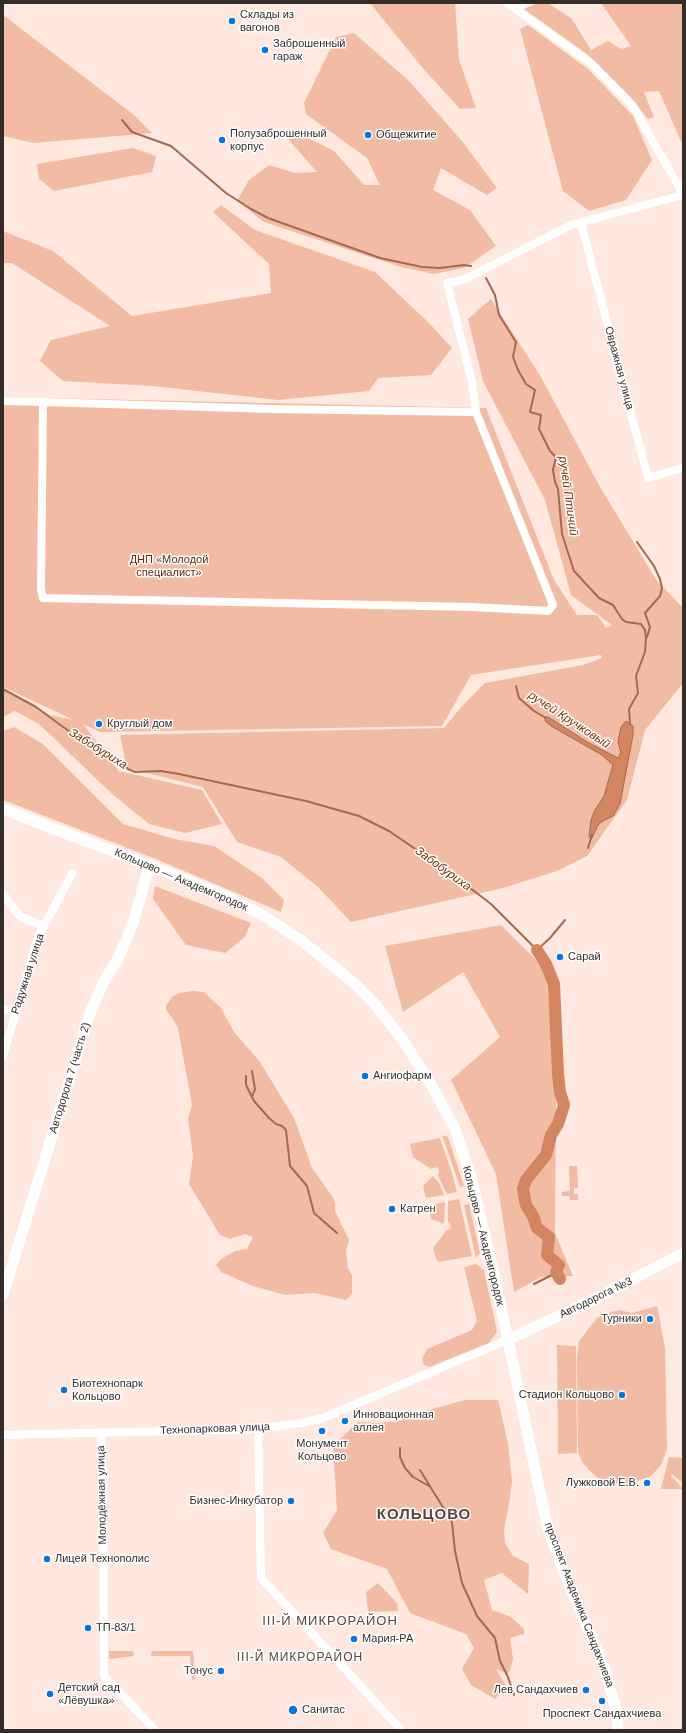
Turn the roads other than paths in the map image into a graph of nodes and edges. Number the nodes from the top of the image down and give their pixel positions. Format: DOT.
graph roads {
  1 [pos="507,3"];
  2 [pos="525,3"];
  3 [pos="515,8"];
  4 [pos="683,195"];
  5 [pos="580,223"];
  6 [pos="3,401"];
  7 [pos="43,402"];
  8 [pos="476,412"];
  9 [pos="683,468"];
  10 [pos="3,809"];
  11 [pos="150,866"];
  12 [pos="72,874"];
  13 [pos="3,893"];
  14 [pos="44,927"];
  15 [pos="3,1009"];
  16 [pos="16,1013"];
  17 [pos="3,1056"];
  18 [pos="683,1253"];
  19 [pos="3,1295"];
  20 [pos="507,1340"];
  21 [pos="258,1430"];
  22 [pos="101,1432"];
  23 [pos="3,1435"];
  24 [pos="155,1730"];
  25 [pos="401,1730"];
  26 [pos="618,1730"];
  1 -- 3 [label="street"];
  2 -- 3 [label="street"];
  3 -- 4 [label="street"];
  4 -- 5 [label="street"];
  5 -- 8 [label="street"];
  5 -- 9 [label="street, Овражная улица"];
  6 -- 7 [label="street"];
  7 -- 8 [label="street"];
  7 -- 8 [label="street"];
  10 -- 11 [label="main road, Кольцово — Академгородок"];
  11 -- 19 [label="main road, Автодорога 7 (часть 2)"];
  11 -- 20 [label="main road, Кольцово — Академгородок"];
  12 -- 14 [label="street, Радужная улица"];
  13 -- 14 [label="street"];
  14 -- 16 [label="street, Радужная улица"];
  15 -- 16 [label="street"];
  16 -- 17 [label="street, Радужная улица"];
  18 -- 20 [label="main road, Автодорога №3"];
  20 -- 21 [label="street, Технопарковая улица"];
  20 -- 26 [label="main road, проспект Академика Сандахчиева"];
  21 -- 22 [label="street, Технопарковая улица"];
  21 -- 25 [label="street"];
  22 -- 23 [label="street, Технопарковая улица"];
  22 -- 24 [label="street, Молодёжная улица"];
}
